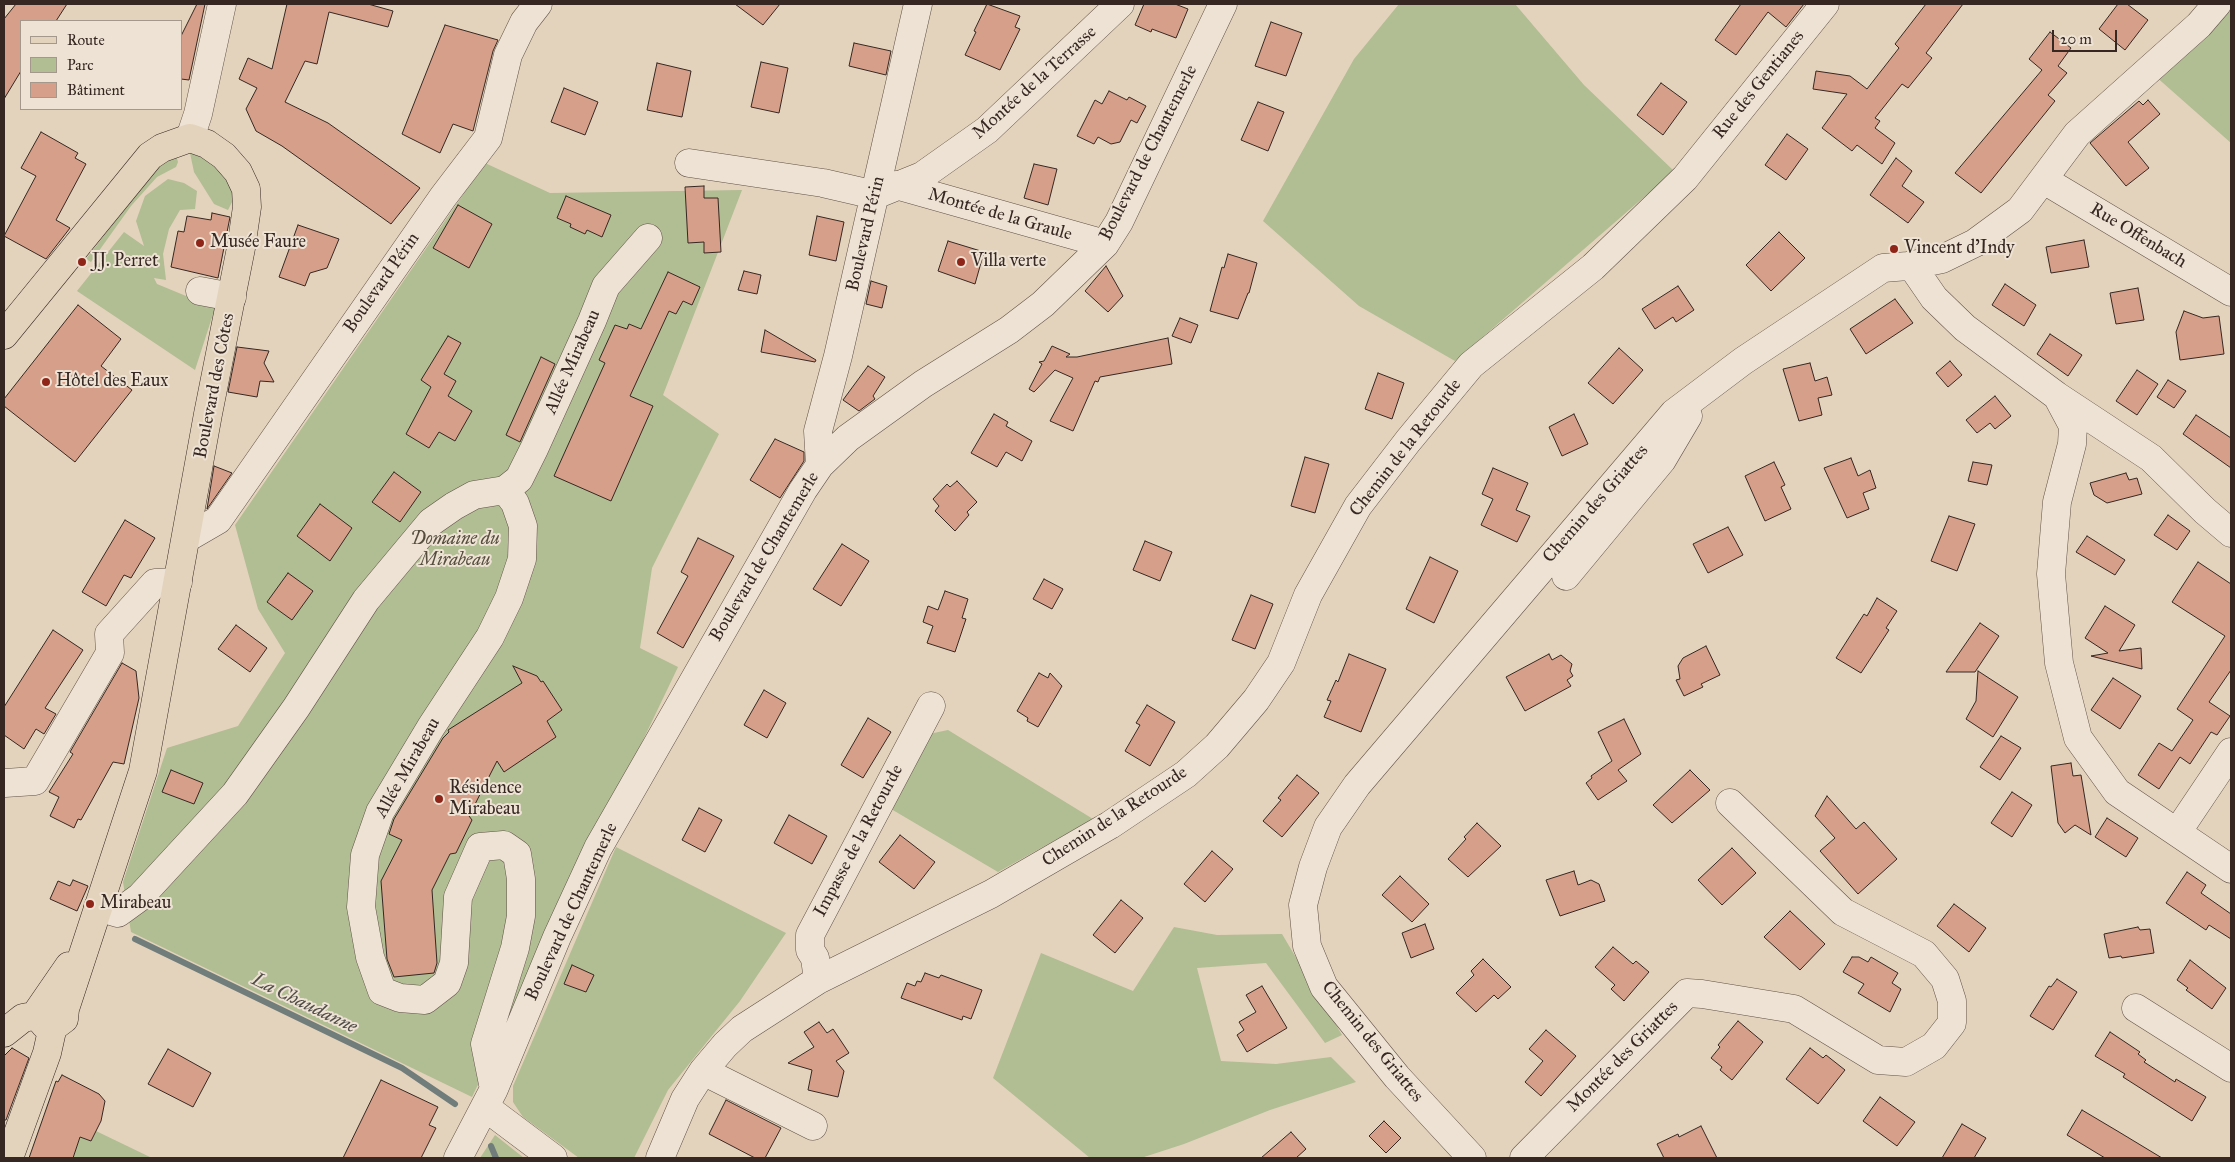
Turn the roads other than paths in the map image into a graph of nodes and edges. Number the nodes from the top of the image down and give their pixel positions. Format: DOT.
graph roads {
  1 [pos="222,4"];
  2 [pos="538,4"];
  3 [pos="918,4"];
  4 [pos="1120,4"];
  5 [pos="1223,4"];
  6 [pos="1825,4"];
  7 [pos="2217,4"];
  8 [pos="190,138"];
  9 [pos="688,163"];
  10 [pos="1693,166"];
  11 [pos="2044,180"];
  12 [pos="885,190"];
  13 [pos="648,238"];
  14 [pos="1105,244"];
  15 [pos="1942,259"];
  16 [pos="1912,266"];
  17 [pos="200,291"];
  18 [pos="2231,292"];
  19 [pos="232,297"];
  20 [pos="1964,328"];
  21 [pos="4,335"];
  22 [pos="1703,392"];
  23 [pos="2057,396"];
  24 [pos="2113,432"];
  25 [pos="2072,444"];
  26 [pos="820,465"];
  27 [pos="505,490"];
  28 [pos="2231,533"];
  29 [pos="187,538"];
  30 [pos="1566,576"];
  31 [pos="178,582"];
  32 [pos="931,706"];
  33 [pos="2231,752"];
  34 [pos="5,783"];
  35 [pos="1730,803"];
  36 [pos="2178,832"];
  37 [pos="2231,869"];
  38 [pos="94,916"];
  39 [pos="821,971"];
  40 [pos="2136,1008"];
  41 [pos="51,1012"];
  42 [pos="4,1033"];
  43 [pos="2231,1068"];
  44 [pos="703,1071"];
  45 [pos="490,1098"];
  46 [pos="813,1126"];
  47 [pos="9,1158"];
  48 [pos="458,1158"];
  49 [pos="553,1158"];
  50 [pos="660,1158"];
  51 [pos="1472,1158"];
  52 [pos="1524,1158"];
  1 -- 8 [label="street"];
  2 -- 29 [label="street, Boulevard Périn"];
  3 -- 12 [label="street, Boulevard Périn"];
  4 -- 12 [label="street, Montée de la Terrasse"];
  5 -- 14 [label="street, Boulevard de Chantemerle"];
  6 -- 10 [label="street, Rue des Gentianes"];
  7 -- 11 [label="street, Chemin des Griattes"];
  8 -- 19 [label="main road, Boulevard des Côtes"];
  8 -- 21 [label="main road"];
  9 -- 12 [label="street"];
  10 -- 39 [label="street, Chemin de la Retourde"];
  11 -- 15 [label="street, Chemin des Griattes"];
  11 -- 18 [label="street, Rue Offenbach"];
  12 -- 14 [label="street, Montée de la Graule"];
  12 -- 26 [label="street, Boulevard Périn"];
  13 -- 27 [label="street, Allée Mirabeau"];
  14 -- 26 [label="street, Boulevard de Chantemerle"];
  15 -- 16 [label="street, Chemin des Griattes"];
  15 -- 20 [label="street"];
  16 -- 20 [label="street"];
  16 -- 22 [label="street, Chemin des Griattes"];
  17 -- 19 [label="street"];
  19 -- 29 [label="main road, Boulevard des Côtes"];
  20 -- 23 [label="street"];
  22 -- 30 [label="street"];
  22 -- 51 [label="street, Chemin des Griattes"];
  23 -- 24 [label="street"];
  23 -- 25 [label="street"];
  24 -- 25 [label="street"];
  24 -- 28 [label="street"];
  25 -- 36 [label="street"];
  26 -- 45 [label="street, Boulevard de Chantemerle"];
  27 -- 38 [label="street"];
  27 -- 45 [label="street, Allée Mirabeau"];
  29 -- 31 [label="main road, Boulevard des Côtes"];
  31 -- 34 [label="street"];
  31 -- 38 [label="main road, Boulevard des Côtes"];
  32 -- 39 [label="street, Impasse de la Retourde"];
  33 -- 36 [label="street"];
  35 -- 52 [label="street, Montée des Griattes"];
  36 -- 37 [label="street"];
  38 -- 41 [label="main road, Boulevard des Côtes"];
  39 -- 44 [label="street, Chemin de la Retourde"];
  40 -- 43 [label="street"];
  41 -- 42 [label="main road"];
  41 -- 47 [label="main road, Boulevard des Côtes"];
  44 -- 46 [label="street"];
  44 -- 50 [label="street, Chemin de la Retourde"];
  45 -- 48 [label="street, Boulevard de Chantemerle"];
  45 -- 49 [label="street"];
}
